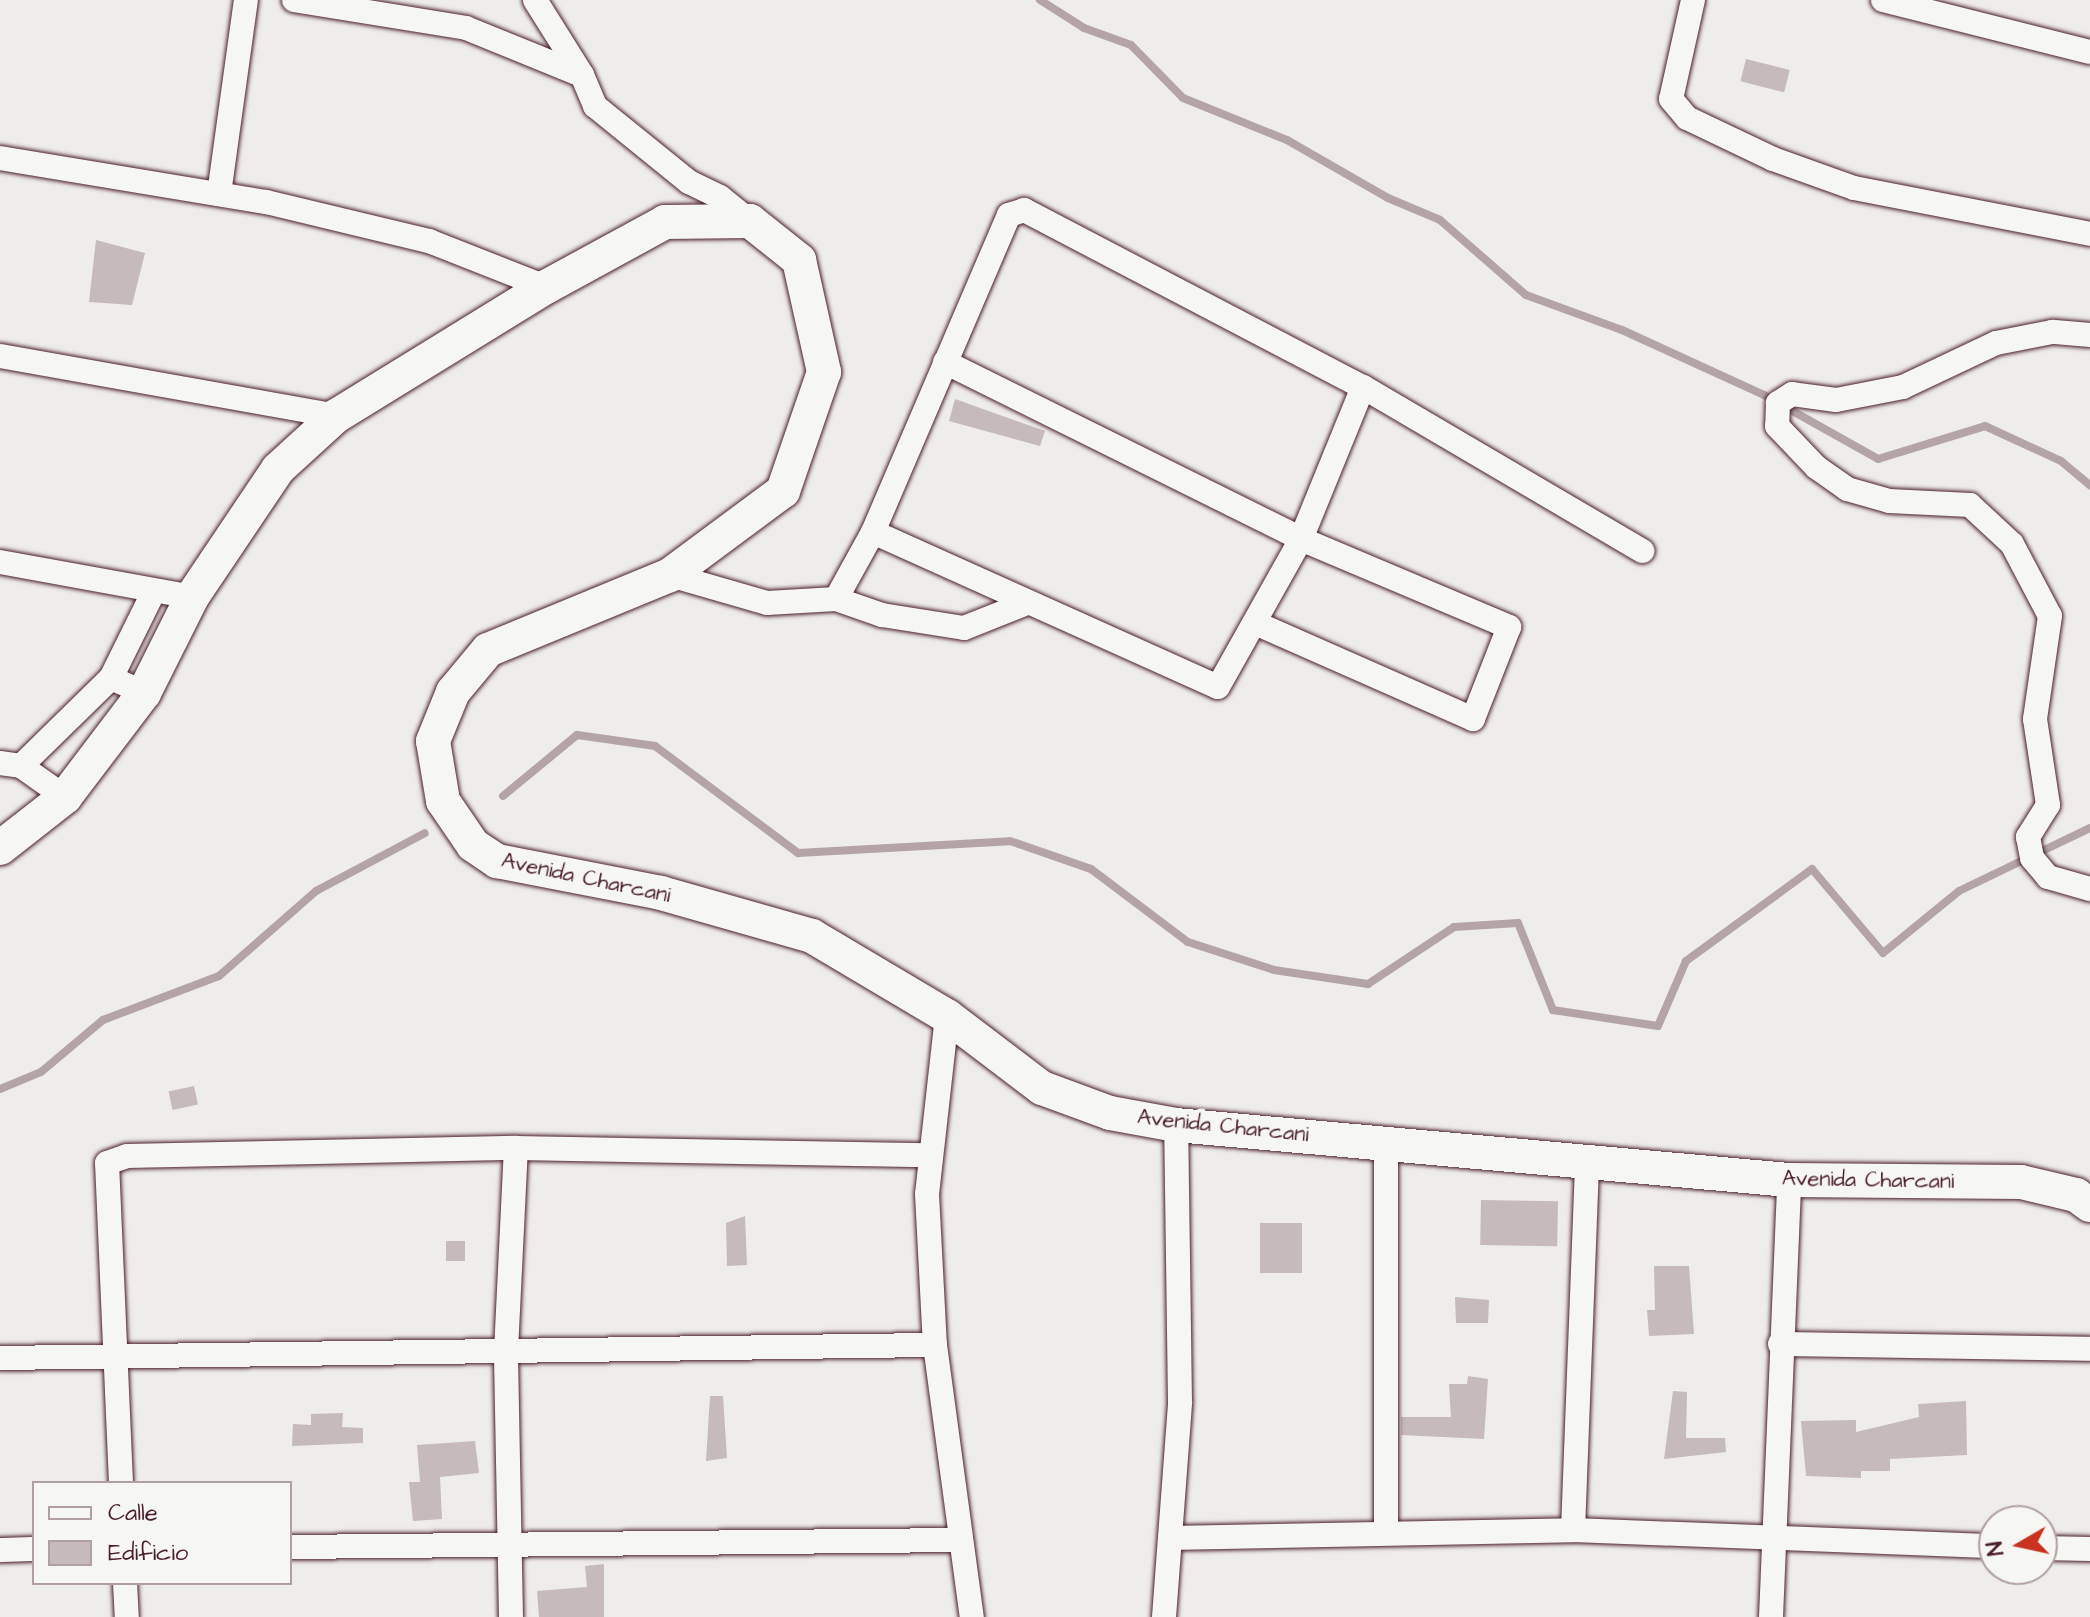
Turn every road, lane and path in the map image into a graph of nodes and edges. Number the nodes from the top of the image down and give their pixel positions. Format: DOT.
graph roads {
  1 [pos="246,0"];
  2 [pos="294,0"];
  3 [pos="535,0"];
  4 [pos="1693,0"];
  5 [pos="1883,0"];
  6 [pos="2090,52"];
  7 [pos="582,75"];
  8 [pos="0,158"];
  9 [pos="219,194"];
  10 [pos="750,221"];
  11 [pos="2090,234"];
  12 [pos="546,287"];
  13 [pos="2090,335"];
  14 [pos="0,356"];
  15 [pos="945,362"];
  16 [pos="1363,387"];
  17 [pos="336,416"];
  18 [pos="873,532"];
  19 [pos="1301,539"];
  20 [pos="1642,551"];
  21 [pos="0,562"];
  22 [pos="670,575"];
  23 [pos="154,591"];
  24 [pos="192,597"];
  25 [pos="836,599"];
  26 [pos="1027,603"];
  27 [pos="1255,623"];
  28 [pos="111,678"];
  29 [pos="144,693"];
  30 [pos="10,764"];
  31 [pos="65,797"];
  32 [pos="0,848"];
  33 [pos="2090,889"];
  34 [pos="947,1016"];
  35 [pos="1176,1125"];
  36 [pos="1386,1141"];
  37 [pos="516,1148"];
  38 [pos="928,1155"];
  39 [pos="1587,1160"];
  40 [pos="1789,1180"];
  41 [pos="2090,1205"];
  42 [pos="1780,1344"];
  43 [pos="935,1345"];
  44 [pos="2090,1349"];
  45 [pos="506,1351"];
  46 [pos="117,1356"];
  47 [pos="0,1358"];
  48 [pos="121,1481"];
  49 [pos="1573,1530"];
  50 [pos="1386,1532"];
  51 [pos="1775,1535"];
  52 [pos="1170,1538"];
  53 [pos="959,1540"];
  54 [pos="1978,1545"];
  55 [pos="292,1547"];
  56 [pos="509,1547"];
  57 [pos="2058,1548"];
  58 [pos="32,1549"];
  59 [pos="2090,1549"];
  60 [pos="0,1550"];
  61 [pos="125,1585"];
  62 [pos="127,1617"];
  63 [pos="511,1617"];
  64 [pos="972,1617"];
  65 [pos="1164,1617"];
  66 [pos="1771,1617"];
  1 -- 9 [label="street"];
  2 -- 7 [label="street"];
  3 -- 7 [label="street"];
  4 -- 11 [label="street"];
  5 -- 6 [label="street"];
  7 -- 10 [label="street"];
  8 -- 9 [label="street"];
  9 -- 12 [label="street"];
  10 -- 12 [label="main road"];
  10 -- 22 [label="main road, Avenida Charcani"];
  12 -- 17 [label="main road"];
  13 -- 33 [label="street"];
  14 -- 17 [label="street"];
  15 -- 16 [label="street"];
  15 -- 18 [label="street"];
  15 -- 19 [label="street"];
  16 -- 19 [label="street"];
  16 -- 20 [label="street"];
  17 -- 24 [label="main road"];
  18 -- 25 [label="street"];
  18 -- 26 [label="street"];
  19 -- 27 [label="street"];
  19 -- 27 [label="street"];
  21 -- 23 [label="street"];
  22 -- 25 [label="street"];
  22 -- 34 [label="main road, Avenida Charcani"];
  23 -- 24 [label="street"];
  23 -- 28 [label="street"];
  24 -- 29 [label="main road"];
  25 -- 26 [label="street"];
  26 -- 27 [label="street"];
  28 -- 29 [label="street"];
  28 -- 30 [label="street"];
  29 -- 31 [label="main road"];
  30 -- 31 [label="street"];
  31 -- 32 [label="main road"];
  34 -- 35 [label="main road, Avenida Charcani"];
  34 -- 38 [label="street"];
  35 -- 36 [label="main road, Avenida Charcani"];
  35 -- 52 [label="street"];
  36 -- 39 [label="main road, Avenida Charcani"];
  36 -- 50 [label="street"];
  37 -- 38 [label="street"];
  37 -- 45 [label="street"];
  37 -- 46 [label="street"];
  38 -- 43 [label="street"];
  39 -- 40 [label="main road, Avenida Charcani"];
  39 -- 49 [label="street"];
  40 -- 41 [label="main road, Avenida Charcani"];
  40 -- 42 [label="street"];
  42 -- 44 [label="street"];
  42 -- 51 [label="street"];
  43 -- 45 [label="street"];
  43 -- 53 [label="street"];
  45 -- 46 [label="street"];
  45 -- 56 [label="street"];
  46 -- 47 [label="street"];
  46 -- 48 [label="street"];
  49 -- 50 [label="street"];
  49 -- 51 [label="street"];
  50 -- 52 [label="street"];
  51 -- 54 [label="street"];
  51 -- 66 [label="street"];
  52 -- 65 [label="street"];
  53 -- 56 [label="street"];
  53 -- 64 [label="street"];
  55 -- 56 [label="street"];
  56 -- 63 [label="street"];
  57 -- 59 [label="street"];
  58 -- 60 [label="street"];
  61 -- 62 [label="street"];
}
